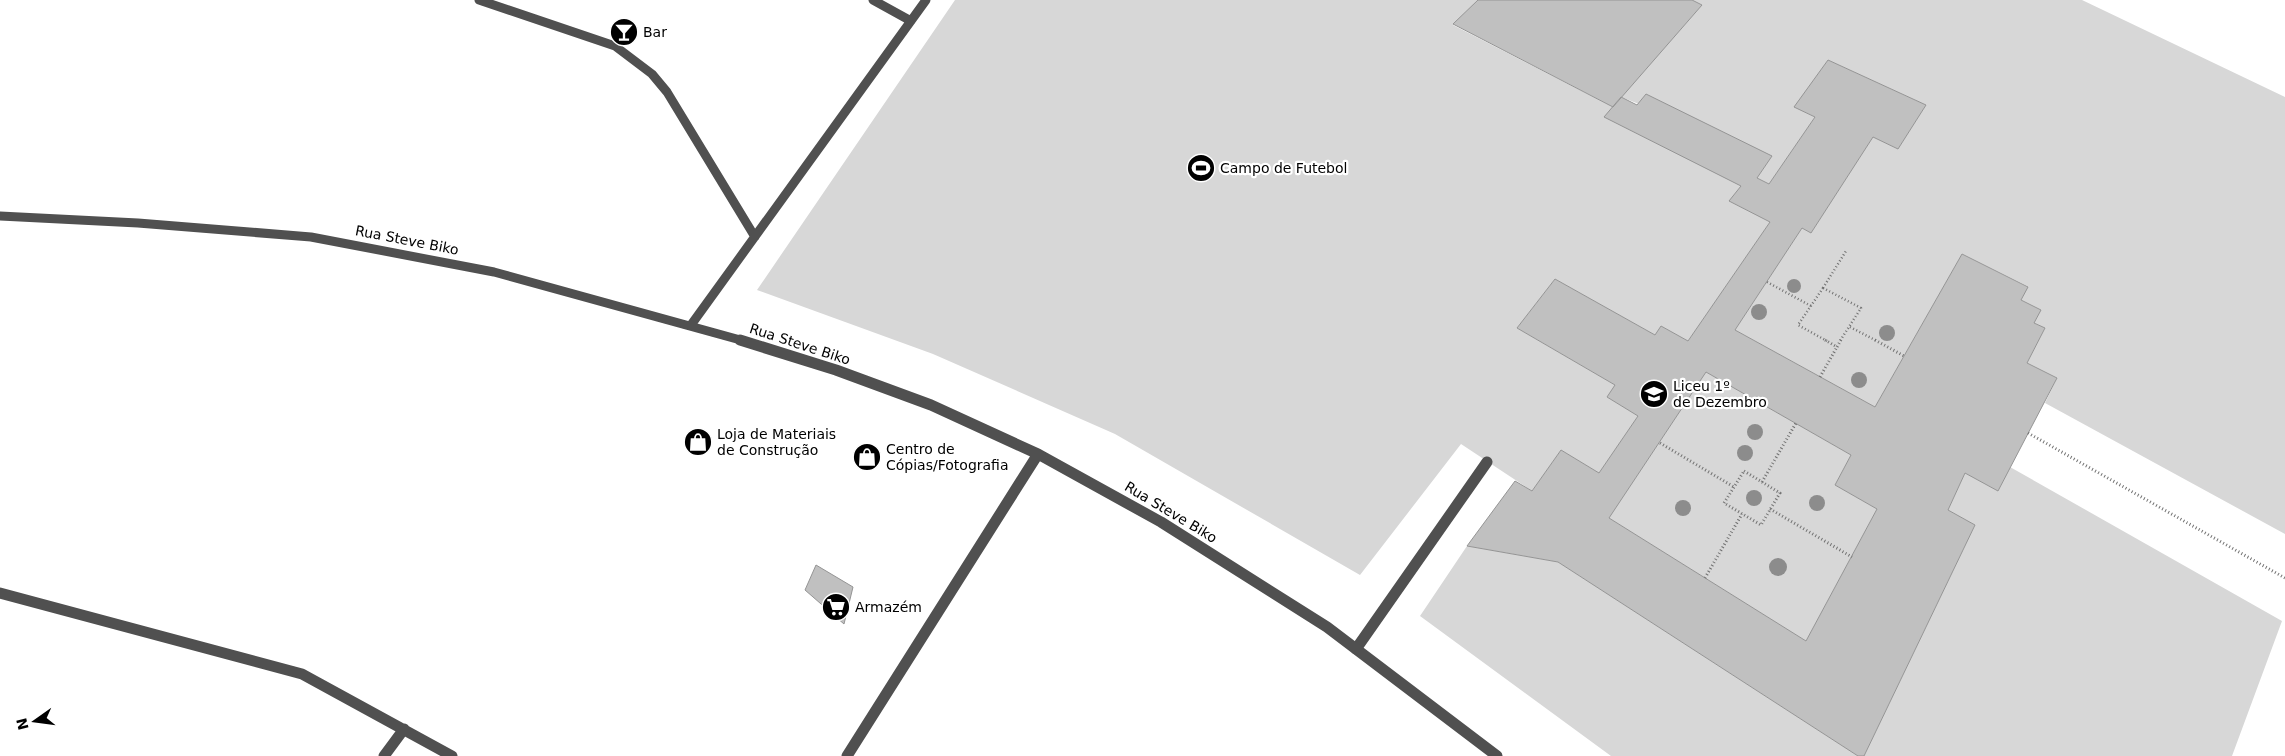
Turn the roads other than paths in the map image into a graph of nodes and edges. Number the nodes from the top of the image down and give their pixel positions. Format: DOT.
graph roads {
  1 [pos="479,0"];
  2 [pos="873,0"];
  3 [pos="926,0"];
  4 [pos="911,21"];
  5 [pos="0,216"];
  6 [pos="755,237"];
  7 [pos="691,325"];
  8 [pos="1038,454"];
  9 [pos="1487,462"];
  10 [pos="0,594"];
  11 [pos="1356,649"];
  12 [pos="404,729"];
  13 [pos="384,756"];
  14 [pos="452,756"];
  15 [pos="847,756"];
  16 [pos="1498,756"];
  1 -- 6 [label="street"];
  2 -- 4 [label="street"];
  3 -- 4 [label="street"];
  4 -- 6 [label="street"];
  5 -- 7 [label="street, Rua Steve Biko"];
  6 -- 7 [label="street"];
  7 -- 8 [label="street, Rua Steve Biko"];
  8 -- 11 [label="street, Rua Steve Biko"];
  8 -- 15 [label="street"];
  9 -- 11 [label="street"];
  10 -- 12 [label="street"];
  11 -- 16 [label="street, Rua Steve Biko"];
  12 -- 13 [label="street"];
  12 -- 14 [label="street"];
}
